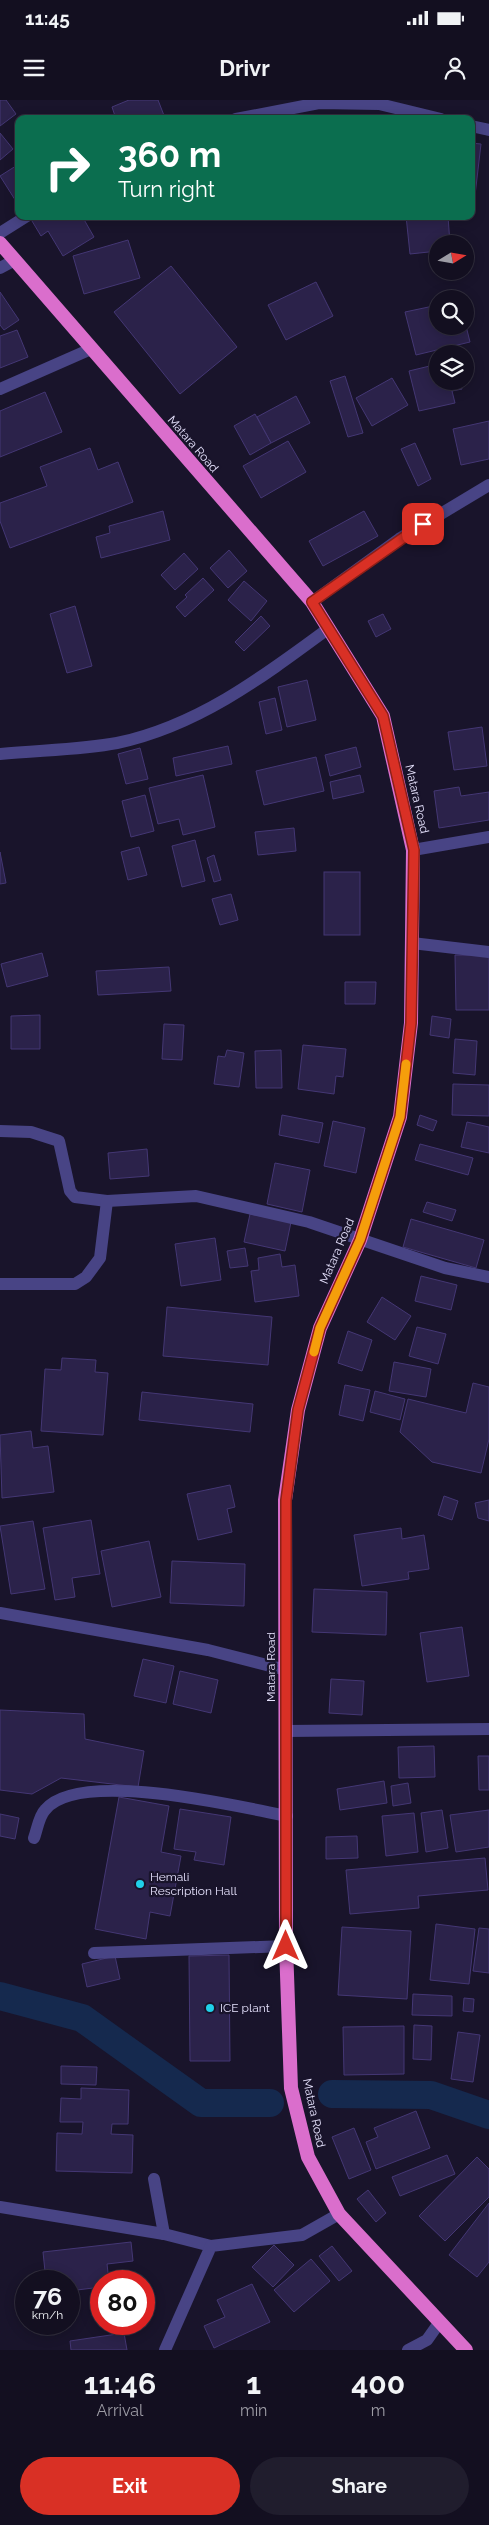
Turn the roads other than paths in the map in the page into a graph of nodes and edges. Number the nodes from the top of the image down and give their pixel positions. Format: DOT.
graph roads {
  1 [pos="257,115"];
  2 [pos="424,115"];
  3 [pos="475,127"];
  4 [pos="489,130"];
  5 [pos="21,220"];
  6 [pos="0,233"];
  7 [pos="0,243"];
  8 [pos="13,260"];
  9 [pos="0,268"];
  10 [pos="91,349"];
  11 [pos="0,389"];
  12 [pos="489,485"];
  13 [pos="312,602"];
  14 [pos="329,628"];
  15 [pos="0,754"];
  16 [pos="489,837"];
  17 [pos="414,850"];
  18 [pos="412,943"];
  19 [pos="489,952"];
  20 [pos="0,1132"];
  21 [pos="107,1201"];
  22 [pos="360,1240"];
  23 [pos="489,1277"];
  24 [pos="0,1284"];
  25 [pos="0,1613"];
  26 [pos="286,1670"];
  27 [pos="489,1729"];
  28 [pos="286,1731"];
  29 [pos="287,1816"];
  30 [pos="34,1838"];
  31 [pos="286,1946"];
  32 [pos="94,1953"];
  33 [pos="154,2179"];
  34 [pos="0,2207"];
  35 [pos="339,2214"];
  36 [pos="164,2234"];
  37 [pos="211,2246"];
  38 [pos="439,2323"];
  39 [pos="164,2350"];
  40 [pos="408,2350"];
  41 [pos="466,2350"];
  1 -- 2 [label="street"];
  3 -- 4 [label="street"];
  5 -- 6 [label="street"];
  7 -- 8 [label="highway, Matara Road"];
  8 -- 9 [label="street"];
  8 -- 10 [label="highway, Matara Road"];
  10 -- 11 [label="street"];
  10 -- 13 [label="highway, Matara Road"];
  12 -- 13 [label="street"];
  13 -- 14 [label="highway, Matara Road"];
  14 -- 15 [label="street"];
  14 -- 17 [label="highway, Matara Road"];
  16 -- 17 [label="street"];
  17 -- 18 [label="highway, Matara Road"];
  18 -- 19 [label="street"];
  18 -- 22 [label="highway, Matara Road"];
  20 -- 21 [label="street"];
  21 -- 22 [label="street"];
  21 -- 24 [label="street"];
  22 -- 23 [label="street"];
  22 -- 26 [label="highway, Matara Road"];
  25 -- 26 [label="street"];
  26 -- 28 [label="highway, Matara Road"];
  27 -- 28 [label="street"];
  28 -- 29 [label="highway, Matara Road"];
  29 -- 30 [label="street"];
  29 -- 31 [label="highway, Matara Road"];
  31 -- 32 [label="street"];
  31 -- 35 [label="highway, Matara Road"];
  33 -- 36 [label="street"];
  34 -- 36 [label="street"];
  35 -- 37 [label="street"];
  35 -- 38 [label="highway, Matara Road"];
  36 -- 37 [label="street"];
  37 -- 39 [label="street"];
  38 -- 40 [label="street"];
  38 -- 41 [label="highway, Matara Road"];
}
